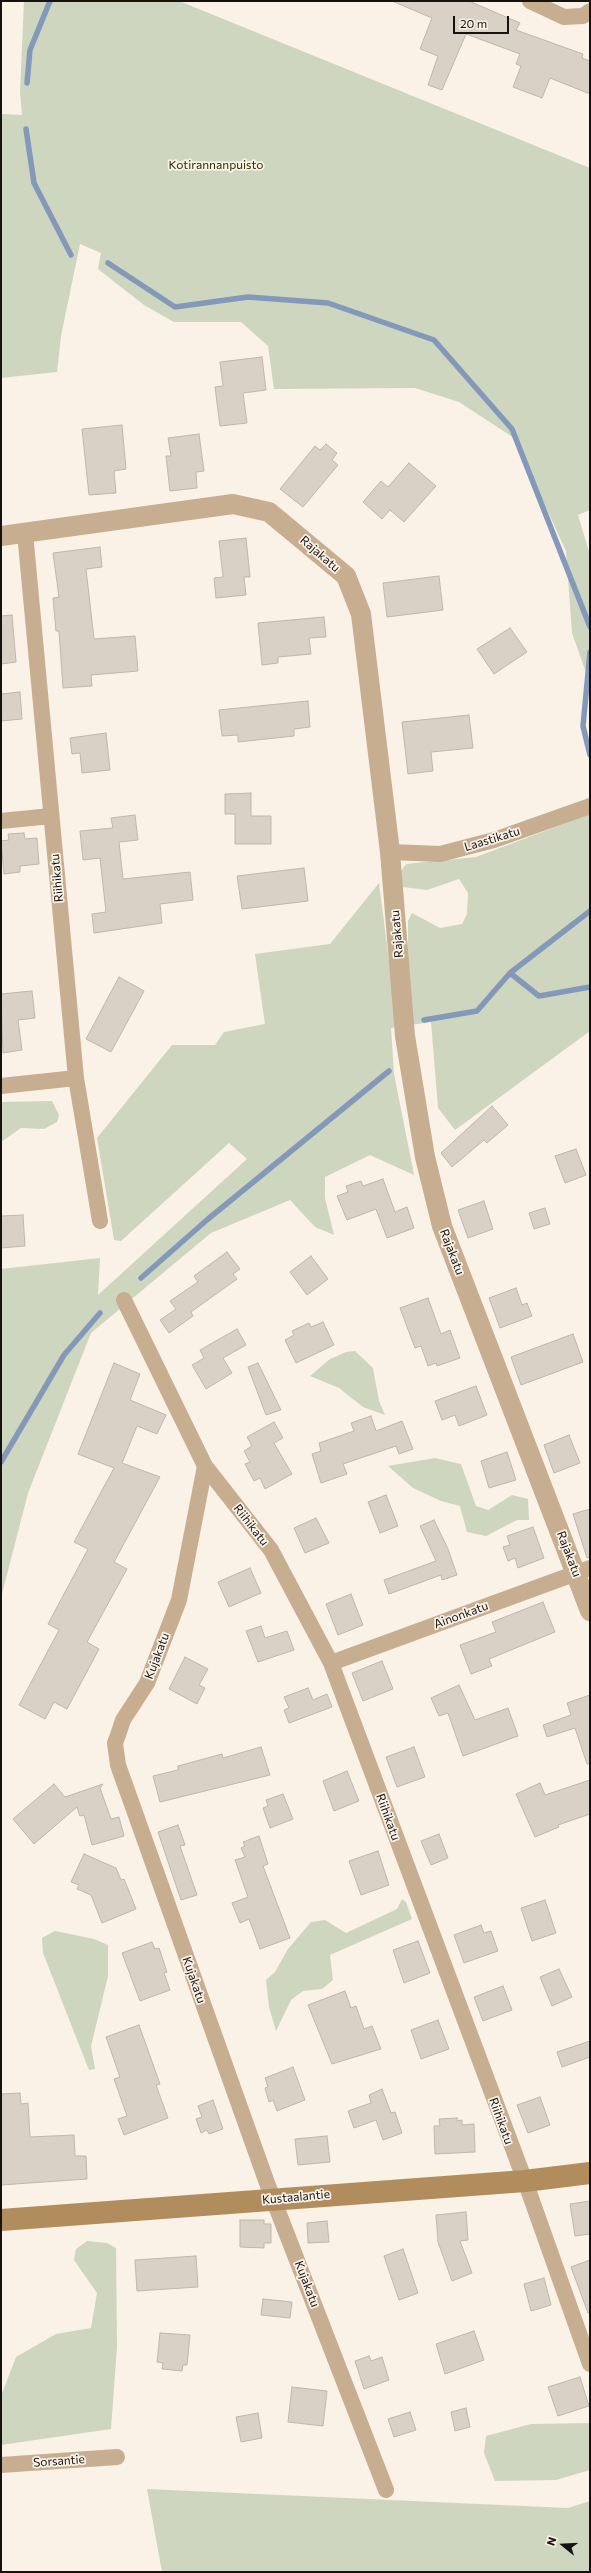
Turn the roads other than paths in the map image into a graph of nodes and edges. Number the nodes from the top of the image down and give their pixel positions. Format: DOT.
graph roads {
  1 [pos="530,1"];
  2 [pos="590,11"];
  3 [pos="25,533"];
  4 [pos="1,536"];
  5 [pos="590,806"];
  6 [pos="51,816"];
  7 [pos="1,821"];
  8 [pos="390,852"];
  9 [pos="76,1078"];
  10 [pos="1,1086"];
  11 [pos="100,1221"];
  12 [pos="124,1300"];
  13 [pos="205,1466"];
  14 [pos="583,1571"];
  15 [pos="590,1611"];
  16 [pos="331,1663"];
  17 [pos="590,2173"];
  18 [pos="525,2181"];
  19 [pos="274,2199"];
  20 [pos="1,2220"];
  21 [pos="590,2364"];
  22 [pos="117,2457"];
  23 [pos="1,2465"];
  24 [pos="386,2490"];
  1 -- 2 [label="street"];
  3 -- 4 [label="street, Rajakatu"];
  3 -- 6 [label="street, Riihikatu"];
  3 -- 8 [label="street, Rajakatu"];
  5 -- 8 [label="street, Laastikatu"];
  6 -- 7 [label="street"];
  6 -- 9 [label="street, Riihikatu"];
  8 -- 14 [label="street, Rajakatu"];
  9 -- 10 [label="street"];
  9 -- 11 [label="street, Riihikatu"];
  12 -- 13 [label="street, Riihikatu"];
  13 -- 16 [label="street, Riihikatu"];
  13 -- 19 [label="street, Kujakatu"];
  14 -- 15 [label="street, Rajakatu"];
  14 -- 16 [label="street, Ainonkatu"];
  16 -- 18 [label="street, Riihikatu"];
  17 -- 18 [label="main road, Kustaalantie"];
  18 -- 19 [label="main road, Kustaalantie"];
  18 -- 21 [label="street, Riihikatu"];
  19 -- 20 [label="main road, Kustaalantie"];
  19 -- 24 [label="street, Kujakatu"];
  22 -- 23 [label="street, Sorsantie"];
}
